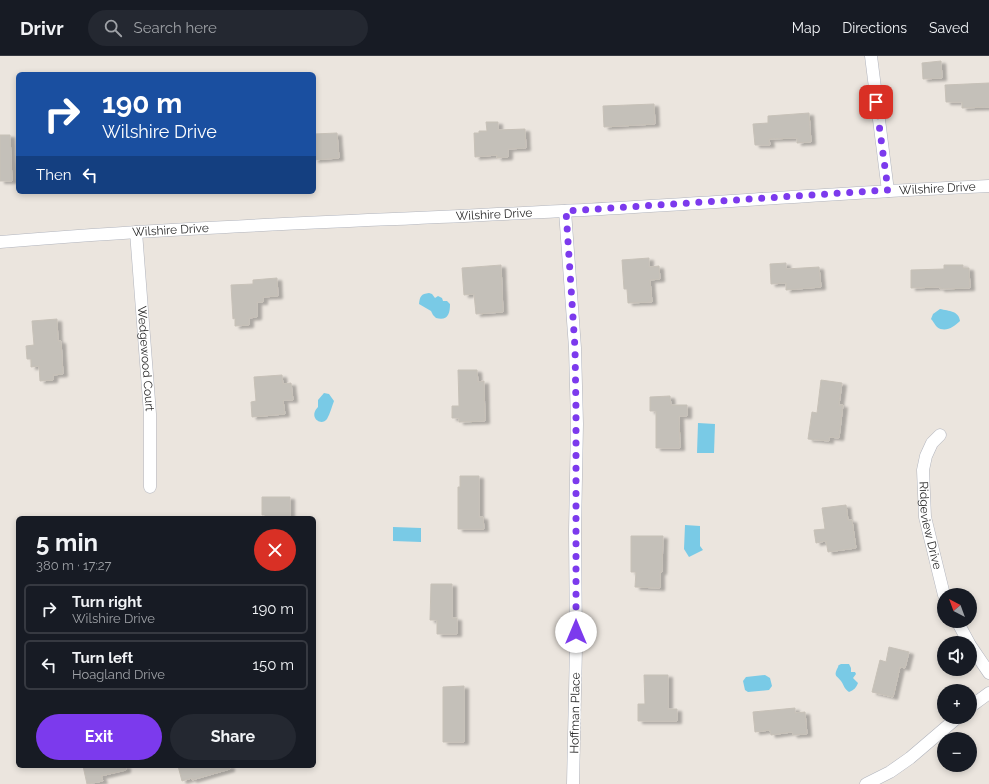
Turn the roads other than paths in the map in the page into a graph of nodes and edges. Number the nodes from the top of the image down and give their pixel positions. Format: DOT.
graph roads {
  1 [pos="871,56"];
  2 [pos="989,186"];
  3 [pos="888,190"];
  4 [pos="566,211"];
  5 [pos="136,232"];
  6 [pos="0,242"];
  7 [pos="940,434"];
  8 [pos="150,487"];
  9 [pos="942,588"];
  10 [pos="977,655"];
  11 [pos="989,673"];
  12 [pos="989,693"];
  13 [pos="977,702"];
  14 [pos="950,724"];
  15 [pos="573,784"];
  16 [pos="866,784"];
  1 -- 3 [label="street"];
  2 -- 3 [label="street, Wilshire Drive"];
  3 -- 4 [label="street, Wilshire Drive"];
  4 -- 5 [label="street, Wilshire Drive"];
  4 -- 15 [label="street, Hoffman Place"];
  5 -- 6 [label="street, Wilshire Drive"];
  5 -- 8 [label="street, Wedgewood Court"];
  7 -- 9 [label="street, Ridgeview Drive"];
  10 -- 11 [label="street"];
  12 -- 13 [label="street"];
  14 -- 16 [label="street"];
}
